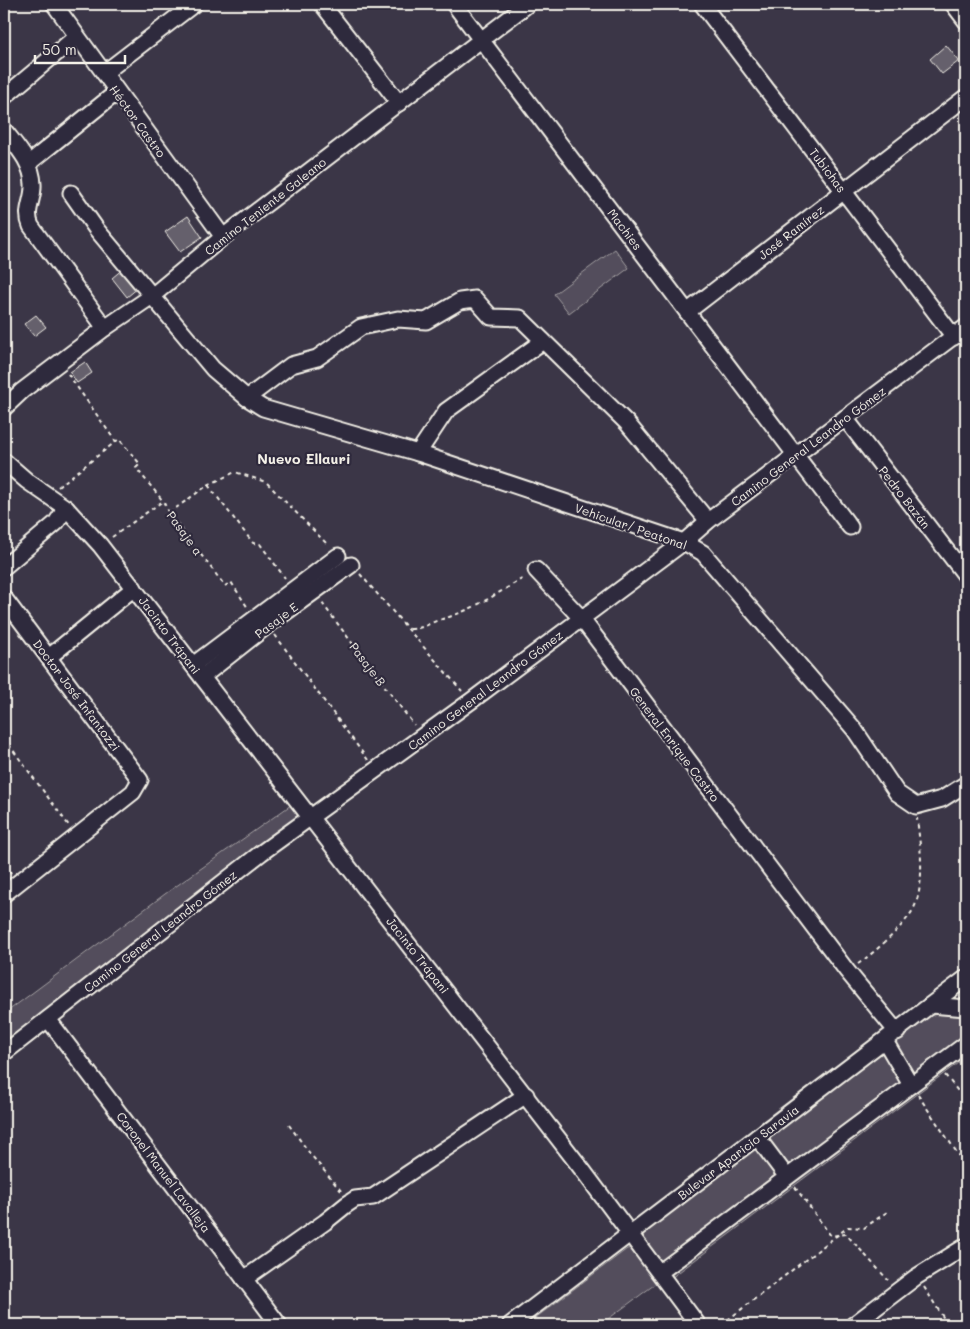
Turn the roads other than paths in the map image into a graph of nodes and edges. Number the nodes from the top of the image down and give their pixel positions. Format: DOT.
graph roads {
  1 [pos="54,4"];
  2 [pos="194,4"];
  3 [pos="322,4"];
  4 [pos="454,4"];
  5 [pos="528,4"];
  6 [pos="702,4"];
  7 [pos="953,4"];
  8 [pos="966,21"];
  9 [pos="77,36"];
  10 [pos="480,39"];
  11 [pos="104,73"];
  12 [pos="117,92"];
  13 [pos="4,97"];
  14 [pos="966,97"];
  15 [pos="399,103"];
  16 [pos="4,130"];
  17 [pos="29,163"];
  18 [pos="844,191"];
  19 [pos="72,193"];
  20 [pos="223,237"];
  21 [pos="152,296"];
  22 [pos="687,312"];
  23 [pos="966,327"];
  24 [pos="105,328"];
  25 [pos="954,336"];
  26 [pos="543,341"];
  27 [pos="247,398"];
  28 [pos="4,408"];
  29 [pos="845,418"];
  30 [pos="418,453"];
  31 [pos="796,455"];
  32 [pos="4,461"];
  33 [pos="66,508"];
  34 [pos="708,521"];
  35 [pos="850,527"];
  36 [pos="684,542"];
  37 [pos="338,556"];
  38 [pos="351,565"];
  39 [pos="4,567"];
  40 [pos="536,570"];
  41 [pos="966,576"];
  42 [pos="311,585"];
  43 [pos="134,588"];
  44 [pos="4,598"];
  45 [pos="581,618"];
  46 [pos="262,622"];
  47 [pos="49,656"];
  48 [pos="198,671"];
  49 [pos="966,784"];
  50 [pos="312,816"];
  51 [pos="4,894"];
  52 [pos="966,978"];
  53 [pos="931,1005"];
  54 [pos="966,1008"];
  55 [pos="48,1019"];
  56 [pos="891,1036"];
  57 [pos="966,1044"];
  58 [pos="4,1053"];
  59 [pos="912,1084"];
  60 [pos="526,1095"];
  61 [pos="757,1136"];
  62 [pos="787,1177"];
  63 [pos="630,1233"];
  64 [pos="966,1246"];
  65 [pos="660,1272"];
  66 [pos="244,1279"];
  67 [pos="279,1325"];
  68 [pos="510,1325"];
  69 [pos="698,1325"];
  70 [pos="854,1325"];
  1 -- 9 [label="street, Héctor Castro"];
  2 -- 11 [label="street"];
  3 -- 15 [label="street"];
  4 -- 10 [label="street, Machies"];
  5 -- 10 [label="street, Camino Teniente Galeano"];
  6 -- 18 [label="street, Tubichas"];
  7 -- 8 [label="street"];
  9 -- 11 [label="street, Héctor Castro"];
  9 -- 13 [label="street"];
  10 -- 15 [label="street, Camino Teniente Galeano"];
  10 -- 22 [label="street, Machies"];
  11 -- 12 [label="street, Héctor Castro"];
  12 -- 17 [label="street"];
  12 -- 20 [label="street, Héctor Castro"];
  14 -- 18 [label="street, José Ramírez"];
  15 -- 20 [label="street, Camino Teniente Galeano"];
  16 -- 17 [label="street"];
  17 -- 24 [label="street"];
  18 -- 22 [label="street, José Ramírez"];
  18 -- 25 [label="street, Tubichas"];
  19 -- 21 [label="street, Vehicular/ Peatonal"];
  20 -- 21 [label="street, Camino Teniente Galeano"];
  21 -- 24 [label="street, Camino Teniente Galeano"];
  21 -- 27 [label="street, Vehicular/ Peatonal"];
  22 -- 31 [label="street, Machies"];
  23 -- 25 [label="street, Camino General Leandro Gómez"];
  24 -- 28 [label="street, Camino Teniente Galeano"];
  25 -- 29 [label="street, Camino General Leandro Gómez"];
  26 -- 27 [label="street"];
  26 -- 30 [label="street"];
  26 -- 34 [label="street"];
  27 -- 30 [label="street, Vehicular/ Peatonal"];
  29 -- 31 [label="street, Camino General Leandro Gómez"];
  29 -- 41 [label="street, Pedro Bazán"];
  30 -- 36 [label="street, Vehicular/ Peatonal"];
  31 -- 34 [label="street, Camino General Leandro Gómez"];
  31 -- 35 [label="street, Machies"];
  32 -- 33 [label="street, Jacinto Trápani"];
  33 -- 39 [label="street"];
  33 -- 43 [label="street, Jacinto Trápani"];
  34 -- 36 [label="street, Camino General Leandro Gómez"];
  36 -- 45 [label="street, Camino General Leandro Gómez"];
  36 -- 49 [label="street, Vehicular/ Peatonal"];
  37 -- 42 [label="street, Pasaje E"];
  38 -- 42 [label="street, Pasaje E"];
  40 -- 45 [label="street, General Enrique Castro"];
  42 -- 46 [label="street, Pasaje E"];
  42 -- 46 [label="street, Pasaje E"];
  43 -- 47 [label="street, Jacinto Trápani"];
  43 -- 48 [label="street, Jacinto Trápani"];
  44 -- 47 [label="street, Doctor José Infantozzi"];
  45 -- 50 [label="street, Camino General Leandro Gómez"];
  45 -- 56 [label="street, General Enrique Castro"];
  46 -- 48 [label="street, Pasaje E"];
  47 -- 51 [label="street, Doctor José Infantozzi"];
  48 -- 50 [label="street, Jacinto Trápani"];
  50 -- 55 [label="street, Camino General Leandro Gómez"];
  50 -- 60 [label="street, Jacinto Trápani"];
  52 -- 53 [label="street, Bulevar Aparicio Saravia"];
  53 -- 54 [label="street"];
  53 -- 56 [label="street, Bulevar Aparicio Saravia"];
  55 -- 58 [label="street, Camino General Leandro Gómez"];
  55 -- 66 [label="street, Coronel Manuel Lavalleja"];
  56 -- 59 [label="street, General Enrique Castro"];
  56 -- 61 [label="street, Bulevar Aparicio Saravia"];
  57 -- 59 [label="street"];
  59 -- 62 [label="street"];
  60 -- 63 [label="street, Jacinto Trápani"];
  60 -- 66 [label="street"];
  61 -- 62 [label="street"];
  61 -- 63 [label="street, Bulevar Aparicio Saravia"];
  62 -- 65 [label="street"];
  63 -- 65 [label="street, Jacinto Trápani"];
  63 -- 68 [label="street, Bulevar Aparicio Saravia"];
  64 -- 70 [label="street"];
  65 -- 69 [label="street, Jacinto Trápani"];
  66 -- 67 [label="street, Coronel Manuel Lavalleja"];
}
